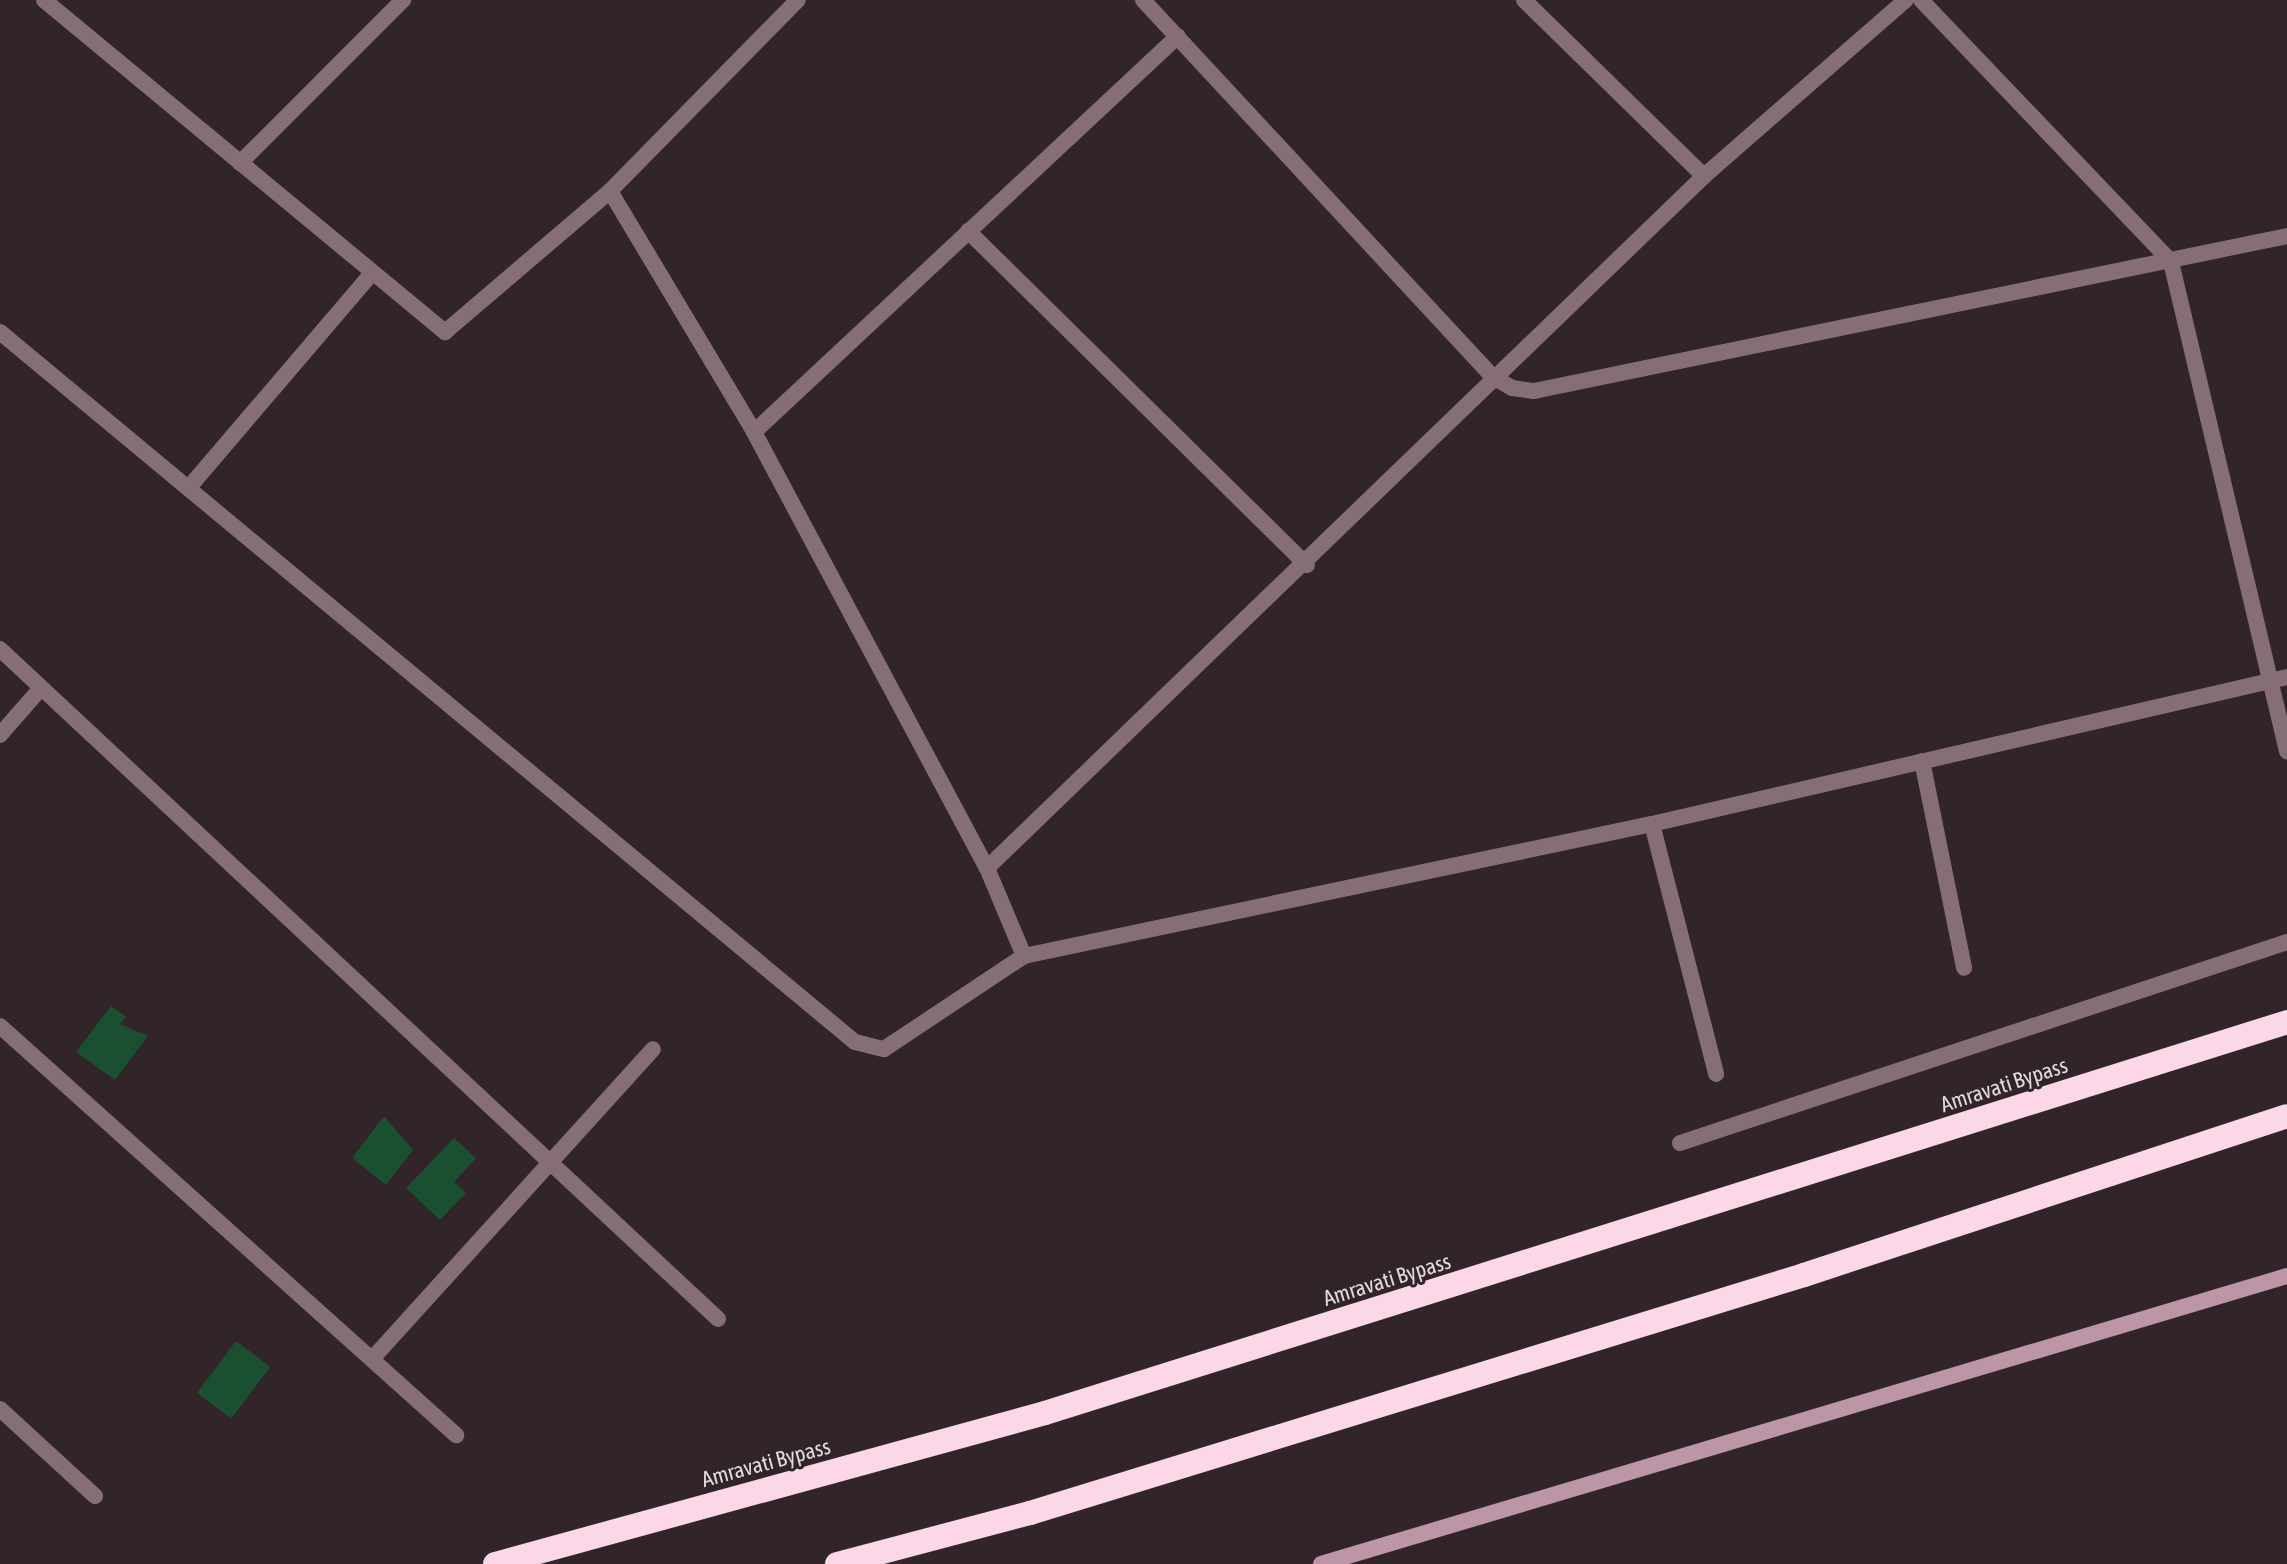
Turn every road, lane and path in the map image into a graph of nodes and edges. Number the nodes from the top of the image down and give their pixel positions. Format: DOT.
graph roads {
  1 [pos="44,0"];
  2 [pos="403,0"];
  3 [pos="1143,0"];
  4 [pos="1524,0"];
  5 [pos="1906,0"];
  6 [pos="1921,0"];
  7 [pos="795,1"];
  8 [pos="1178,36"];
  9 [pos="240,163"];
  10 [pos="1704,176"];
  11 [pos="610,191"];
  12 [pos="968,231"];
  13 [pos="2287,236"];
  14 [pos="2171,262"];
  15 [pos="372,273"];
  16 [pos="0,332"];
  17 [pos="1493,377"];
  18 [pos="754,432"];
  19 [pos="191,485"];
  20 [pos="1307,565"];
  21 [pos="0,649"];
  22 [pos="2287,677"];
  23 [pos="2269,682"];
  24 [pos="41,688"];
  25 [pos="0,735"];
  26 [pos="2287,751"];
  27 [pos="1922,761"];
  28 [pos="1652,824"];
  29 [pos="987,868"];
  30 [pos="2287,942"];
  31 [pos="1024,956"];
  32 [pos="1964,968"];
  33 [pos="2287,1022"];
  34 [pos="0,1026"];
  35 [pos="653,1049"];
  36 [pos="1716,1074"];
  37 [pos="2287,1116"];
  38 [pos="1680,1143"];
  39 [pos="554,1160"];
  40 [pos="2287,1276"];
  41 [pos="718,1319"];
  42 [pos="372,1359"];
  43 [pos="0,1409"];
  44 [pos="456,1435"];
  45 [pos="95,1496"];
  46 [pos="495,1564"];
  47 [pos="837,1564"];
  48 [pos="1321,1564"];
  1 -- 9 [label="street"];
  2 -- 9 [label="street"];
  3 -- 8 [label="street"];
  4 -- 10 [label="street"];
  5 -- 10 [label="street"];
  6 -- 14 [label="street"];
  7 -- 11 [label="street"];
  8 -- 12 [label="street"];
  8 -- 17 [label="street"];
  9 -- 15 [label="street"];
  10 -- 17 [label="street"];
  11 -- 15 [label="street"];
  11 -- 18 [label="street"];
  12 -- 18 [label="street"];
  12 -- 20 [label="street"];
  13 -- 14 [label="street"];
  14 -- 17 [label="street"];
  14 -- 23 [label="street"];
  15 -- 19 [label="street"];
  16 -- 19 [label="street"];
  17 -- 20 [label="street"];
  18 -- 29 [label="street"];
  19 -- 31 [label="street"];
  20 -- 29 [label="street"];
  21 -- 24 [label="street"];
  22 -- 23 [label="street"];
  23 -- 26 [label="street"];
  23 -- 27 [label="street"];
  24 -- 25 [label="street"];
  24 -- 39 [label="street"];
  27 -- 28 [label="street"];
  27 -- 32 [label="street"];
  28 -- 31 [label="street"];
  28 -- 36 [label="street"];
  29 -- 31 [label="street"];
  30 -- 38 [label="street"];
  33 -- 46 [label="highway, Amravati Bypass"];
  34 -- 42 [label="street"];
  35 -- 39 [label="street"];
  37 -- 47 [label="highway"];
  39 -- 41 [label="street"];
  39 -- 42 [label="street"];
  40 -- 48 [label="main road"];
  42 -- 44 [label="street"];
  43 -- 45 [label="street"];
}
